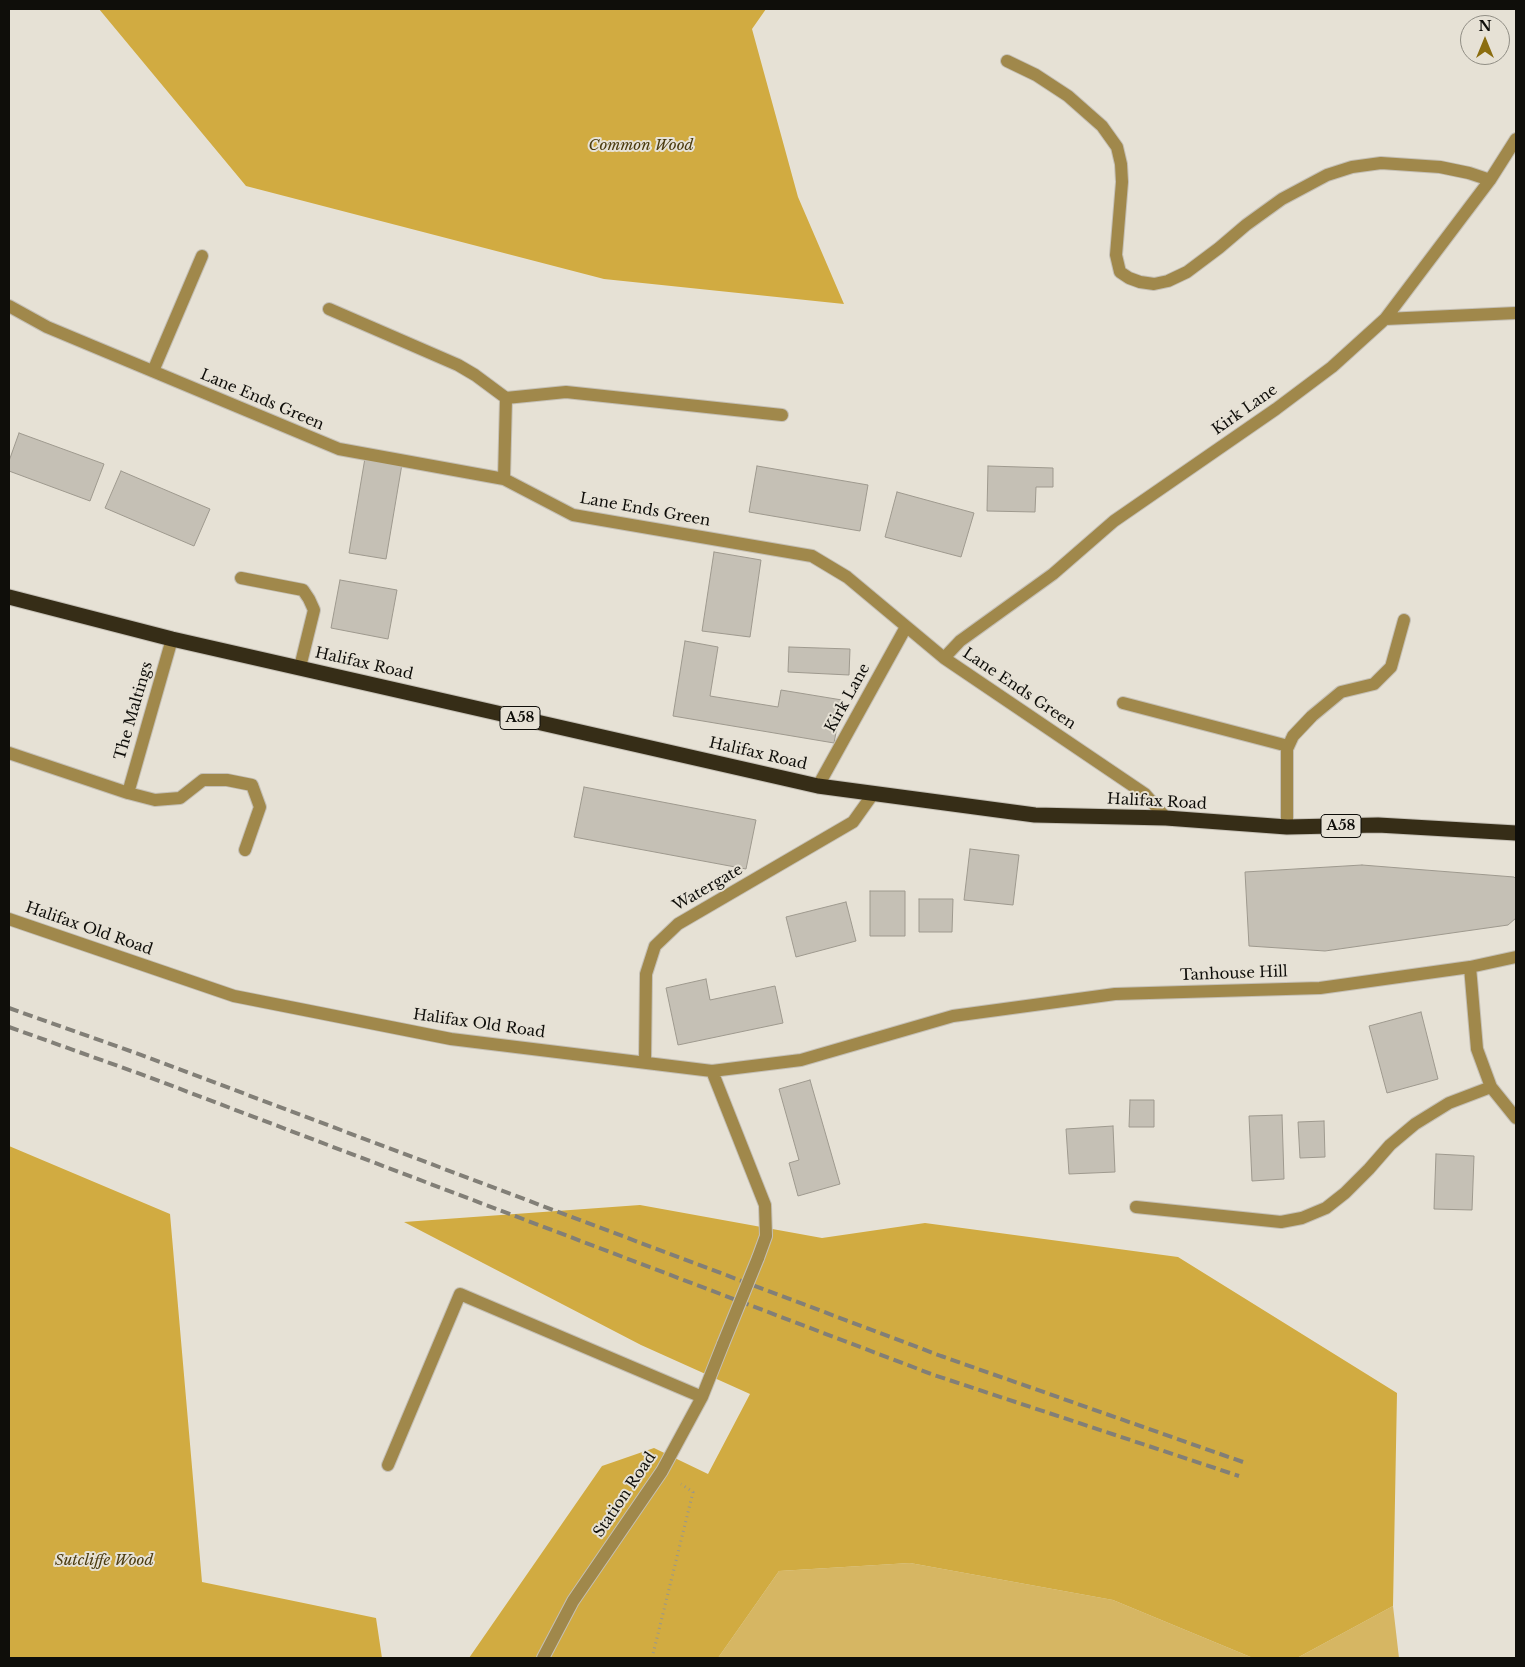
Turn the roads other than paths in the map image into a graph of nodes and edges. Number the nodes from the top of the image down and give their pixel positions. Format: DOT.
graph roads {
  1 [pos="1007,61"];
  2 [pos="1516,139"];
  3 [pos="1490,180"];
  4 [pos="202,256"];
  5 [pos="9,306"];
  6 [pos="329,309"];
  7 [pos="1516,313"];
  8 [pos="1385,319"];
  9 [pos="153,371"];
  10 [pos="506,398"];
  11 [pos="782,415"];
  12 [pos="504,479"];
  13 [pos="241,578"];
  14 [pos="9,597"];
  15 [pos="1404,620"];
  16 [pos="906,627"];
  17 [pos="172,639"];
  18 [pos="944,658"];
  19 [pos="300,667"];
  20 [pos="1123,704"];
  21 [pos="1288,746"];
  22 [pos="9,753"];
  23 [pos="818,786"];
  24 [pos="128,792"];
  25 [pos="873,794"];
  26 [pos="1166,818"];
  27 [pos="1287,827"];
  28 [pos="1516,833"];
  29 [pos="244,850"];
  30 [pos="9,919"];
  31 [pos="1516,957"];
  32 [pos="1470,967"];
  33 [pos="952,1016"];
  34 [pos="645,1062"];
  35 [pos="712,1071"];
  36 [pos="1491,1088"];
  37 [pos="1516,1118"];
  38 [pos="1136,1207"];
  39 [pos="702,1397"];
  40 [pos="388,1465"];
  41 [pos="543,1658"];
  1 -- 3 [label="street"];
  2 -- 3 [label="street, Kirk Lane"];
  3 -- 8 [label="street, Kirk Lane"];
  4 -- 9 [label="street"];
  5 -- 9 [label="street, Lane Ends Green"];
  6 -- 10 [label="street"];
  7 -- 8 [label="street"];
  8 -- 18 [label="street, Kirk Lane"];
  9 -- 12 [label="street, Lane Ends Green"];
  10 -- 11 [label="street"];
  10 -- 12 [label="street"];
  12 -- 16 [label="street, Lane Ends Green"];
  13 -- 19 [label="street"];
  14 -- 17 [label="highway, Halifax Road / A58"];
  15 -- 21 [label="street"];
  16 -- 18 [label="street, Lane Ends Green"];
  16 -- 23 [label="street, Kirk Lane"];
  17 -- 19 [label="highway, Halifax Road / A58"];
  17 -- 24 [label="street, The Maltings"];
  18 -- 26 [label="street, Lane Ends Green"];
  19 -- 23 [label="highway, Halifax Road / A58"];
  20 -- 21 [label="street"];
  21 -- 27 [label="street"];
  22 -- 24 [label="street"];
  23 -- 25 [label="highway, Halifax Road / A58"];
  24 -- 29 [label="street"];
  25 -- 26 [label="highway, Halifax Road / A58"];
  25 -- 34 [label="street, Watergate"];
  26 -- 27 [label="highway, Halifax Road / A58"];
  27 -- 28 [label="highway, Halifax Road / A58"];
  30 -- 34 [label="street, Halifax Old Road"];
  31 -- 32 [label="street, Tanhouse Hill"];
  32 -- 33 [label="street, Tanhouse Hill"];
  32 -- 36 [label="street"];
  33 -- 35 [label="street, Halifax Old Road"];
  34 -- 35 [label="street, Halifax Old Road"];
  35 -- 39 [label="street, Station Road, bridge"];
  36 -- 37 [label="street"];
  36 -- 38 [label="street"];
  39 -- 40 [label="street"];
  39 -- 41 [label="street, Station Road"];
}
